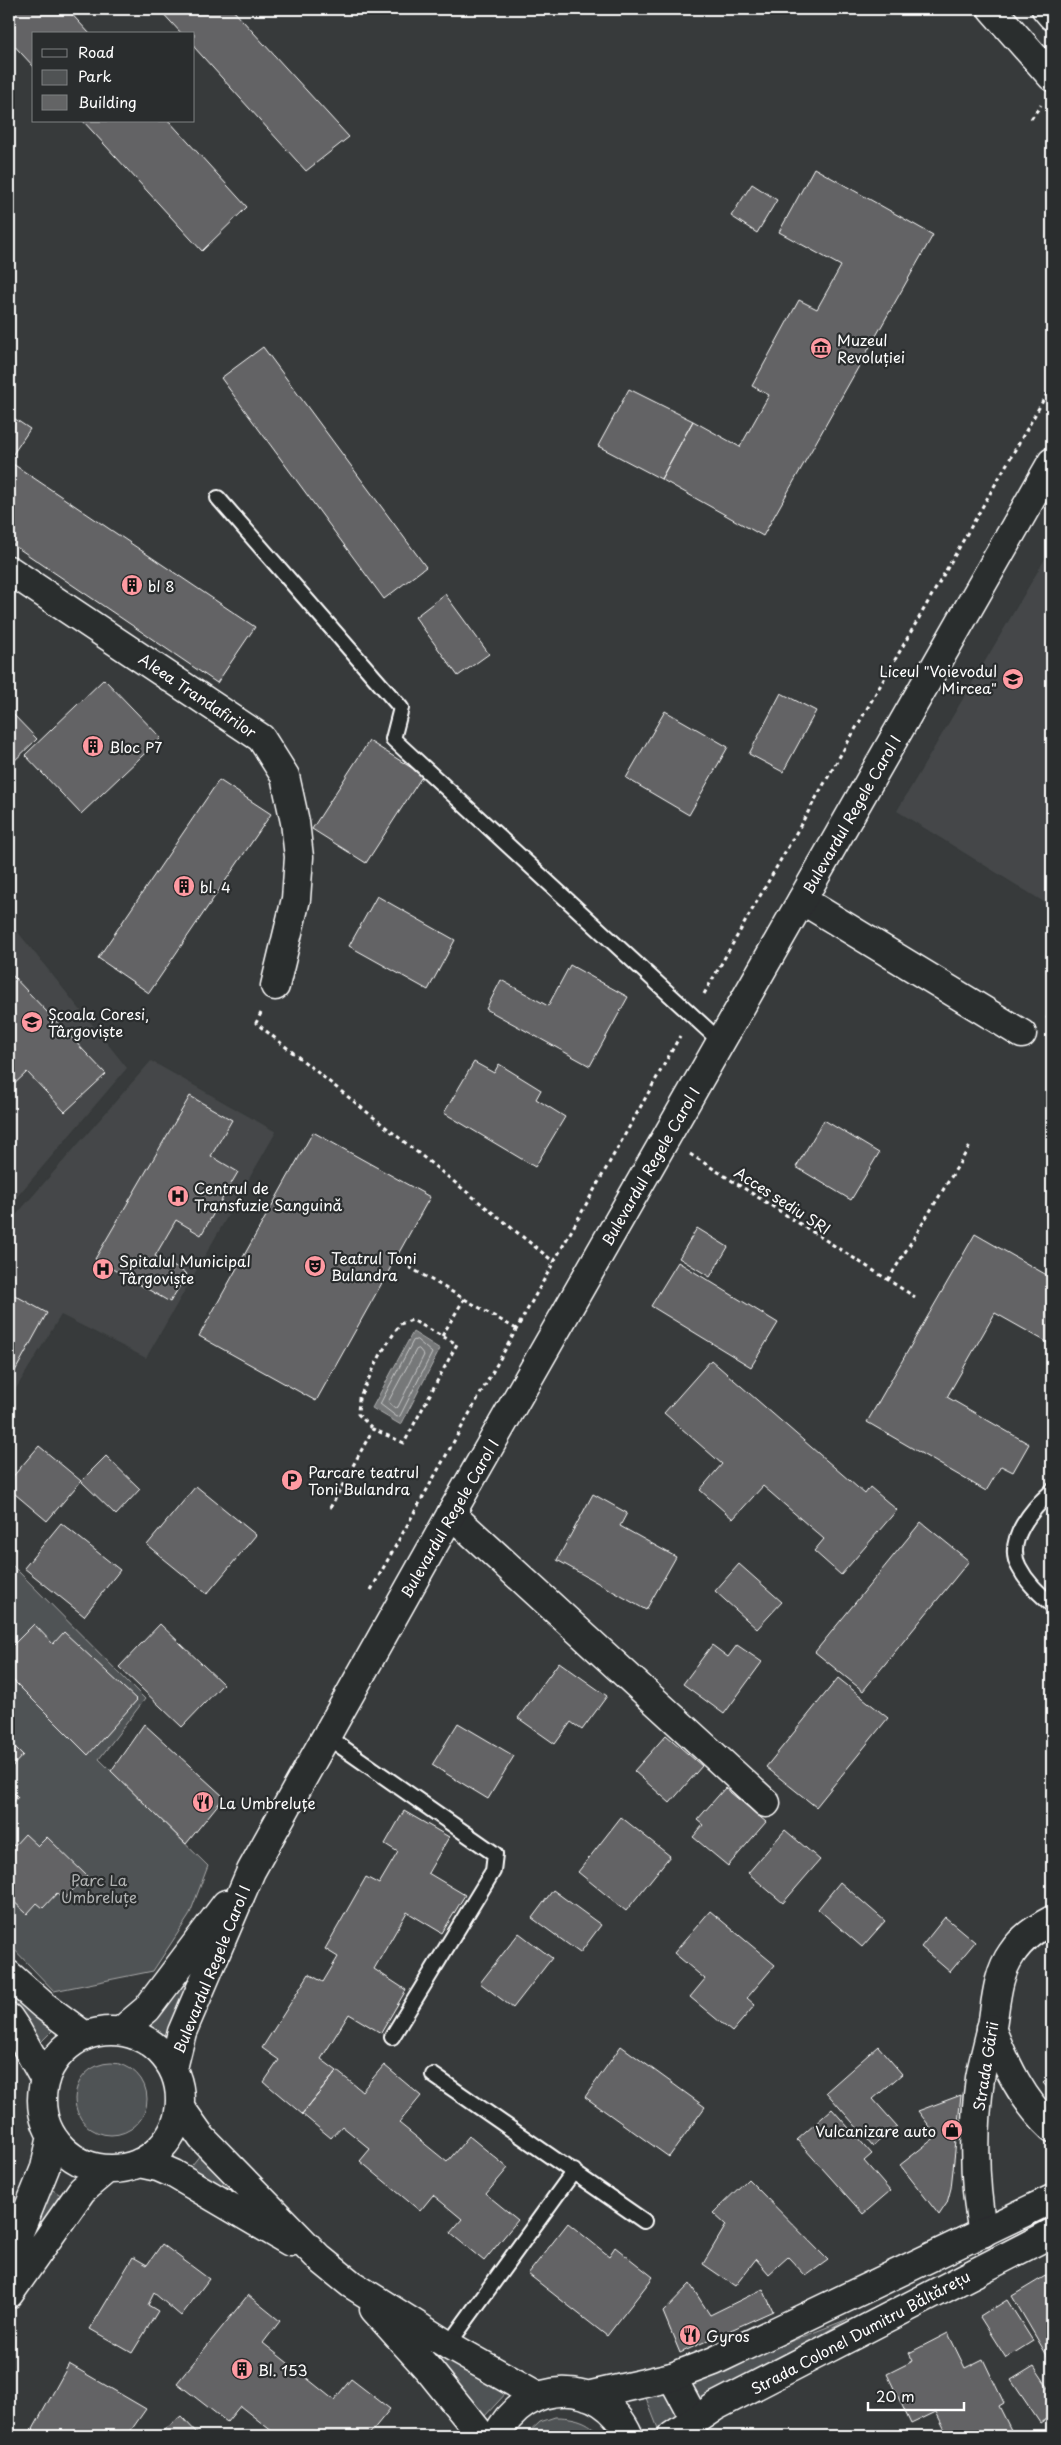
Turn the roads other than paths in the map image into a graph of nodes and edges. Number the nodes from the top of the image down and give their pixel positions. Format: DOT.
graph roads {
  1 [pos="992,9"];
  2 [pos="1046,9"];
  3 [pos="1052,16"];
  4 [pos="1052,77"];
  5 [pos="1052,462"];
  6 [pos="218,498"];
  7 [pos="12,577"];
  8 [pos="802,900"];
  9 [pos="275,986"];
  10 [pos="1022,1034"];
  11 [pos="721,1042"];
  12 [pos="1052,1491"];
  13 [pos="451,1514"];
  14 [pos="1052,1605"];
  15 [pos="326,1736"];
  16 [pos="766,1803"];
  17 [pos="252,1871"];
  18 [pos="1052,1920"];
  19 [pos="9,1976"];
  20 [pos="9,2018"];
  21 [pos="991,2028"];
  22 [pos="121,2031"];
  23 [pos="85,2036"];
  24 [pos="392,2037"];
  25 [pos="173,2068"];
  26 [pos="433,2075"];
  27 [pos="45,2080"];
  28 [pos="180,2107"];
  29 [pos="1052,2128"];
  30 [pos="52,2136"];
  31 [pos="139,2163"];
  32 [pos="107,2169"];
  33 [pos="574,2171"];
  34 [pos="1052,2199"];
  35 [pos="644,2221"];
  36 [pos="1052,2232"];
  37 [pos="983,2233"];
  38 [pos="9,2256"];
  39 [pos="319,2258"];
  40 [pos="352,2284"];
  41 [pos="9,2294"];
  42 [pos="448,2344"];
  43 [pos="672,2377"];
  44 [pos="538,2396"];
  45 [pos="587,2396"];
  46 [pos="695,2420"];
  47 [pos="482,2436"];
  48 [pos="497,2436"];
  49 [pos="630,2436"];
  50 [pos="672,2436"];
  1 -- 4 [label="main road"];
  2 -- 3 [label="main road"];
  5 -- 8 [label="main road, Bulevardul Regele Carol I"];
  6 -- 11 [label="lane"];
  7 -- 9 [label="main road, Aleea Trandafirilor"];
  8 -- 10 [label="main road"];
  8 -- 11 [label="main road, Bulevardul Regele Carol I"];
  11 -- 13 [label="main road, Bulevardul Regele Carol I"];
  12 -- 14 [label="lane"];
  13 -- 15 [label="main road, Bulevardul Regele Carol I"];
  13 -- 16 [label="main road"];
  15 -- 17 [label="main road, Bulevardul Regele Carol I"];
  15 -- 24 [label="lane"];
  17 -- 22 [label="main road, Bulevardul Regele Carol I"];
  17 -- 25 [label="main road, Bulevardul Regele Carol I"];
  18 -- 21 [label="main road, Strada Gării"];
  19 -- 23 [label="main road"];
  20 -- 27 [label="main road"];
  21 -- 29 [label="main road"];
  21 -- 37 [label="main road, Strada Gării"];
  22 -- 23 [label="main road"];
  22 -- 25 [label="main road"];
  23 -- 27 [label="main road"];
  25 -- 28 [label="main road"];
  26 -- 33 [label="lane"];
  27 -- 30 [label="main road"];
  28 -- 31 [label="main road"];
  28 -- 39 [label="main road"];
  30 -- 32 [label="main road"];
  30 -- 38 [label="main road"];
  31 -- 32 [label="main road"];
  31 -- 39 [label="main road"];
  32 -- 41 [label="main road"];
  33 -- 35 [label="lane"];
  33 -- 42 [label="lane"];
  34 -- 37 [label="main road, Strada Colonel Dumitru Băltărețu"];
  36 -- 46 [label="main road, Strada Colonel Dumitru Băltărețu"];
  37 -- 43 [label="main road, Strada Colonel Dumitru Băltărețu"];
  39 -- 40 [label="main road"];
  40 -- 42 [label="main road"];
  40 -- 47 [label="main road"];
  42 -- 44 [label="main road"];
  43 -- 45 [label="main road, Strada Colonel Dumitru Băltărețu"];
  43 -- 46 [label="main road"];
  44 -- 45 [label="main road"];
  44 -- 48 [label="main road"];
  45 -- 49 [label="main road"];
  46 -- 50 [label="main road, Strada Colonel Dumitru Băltărețu"];
}
